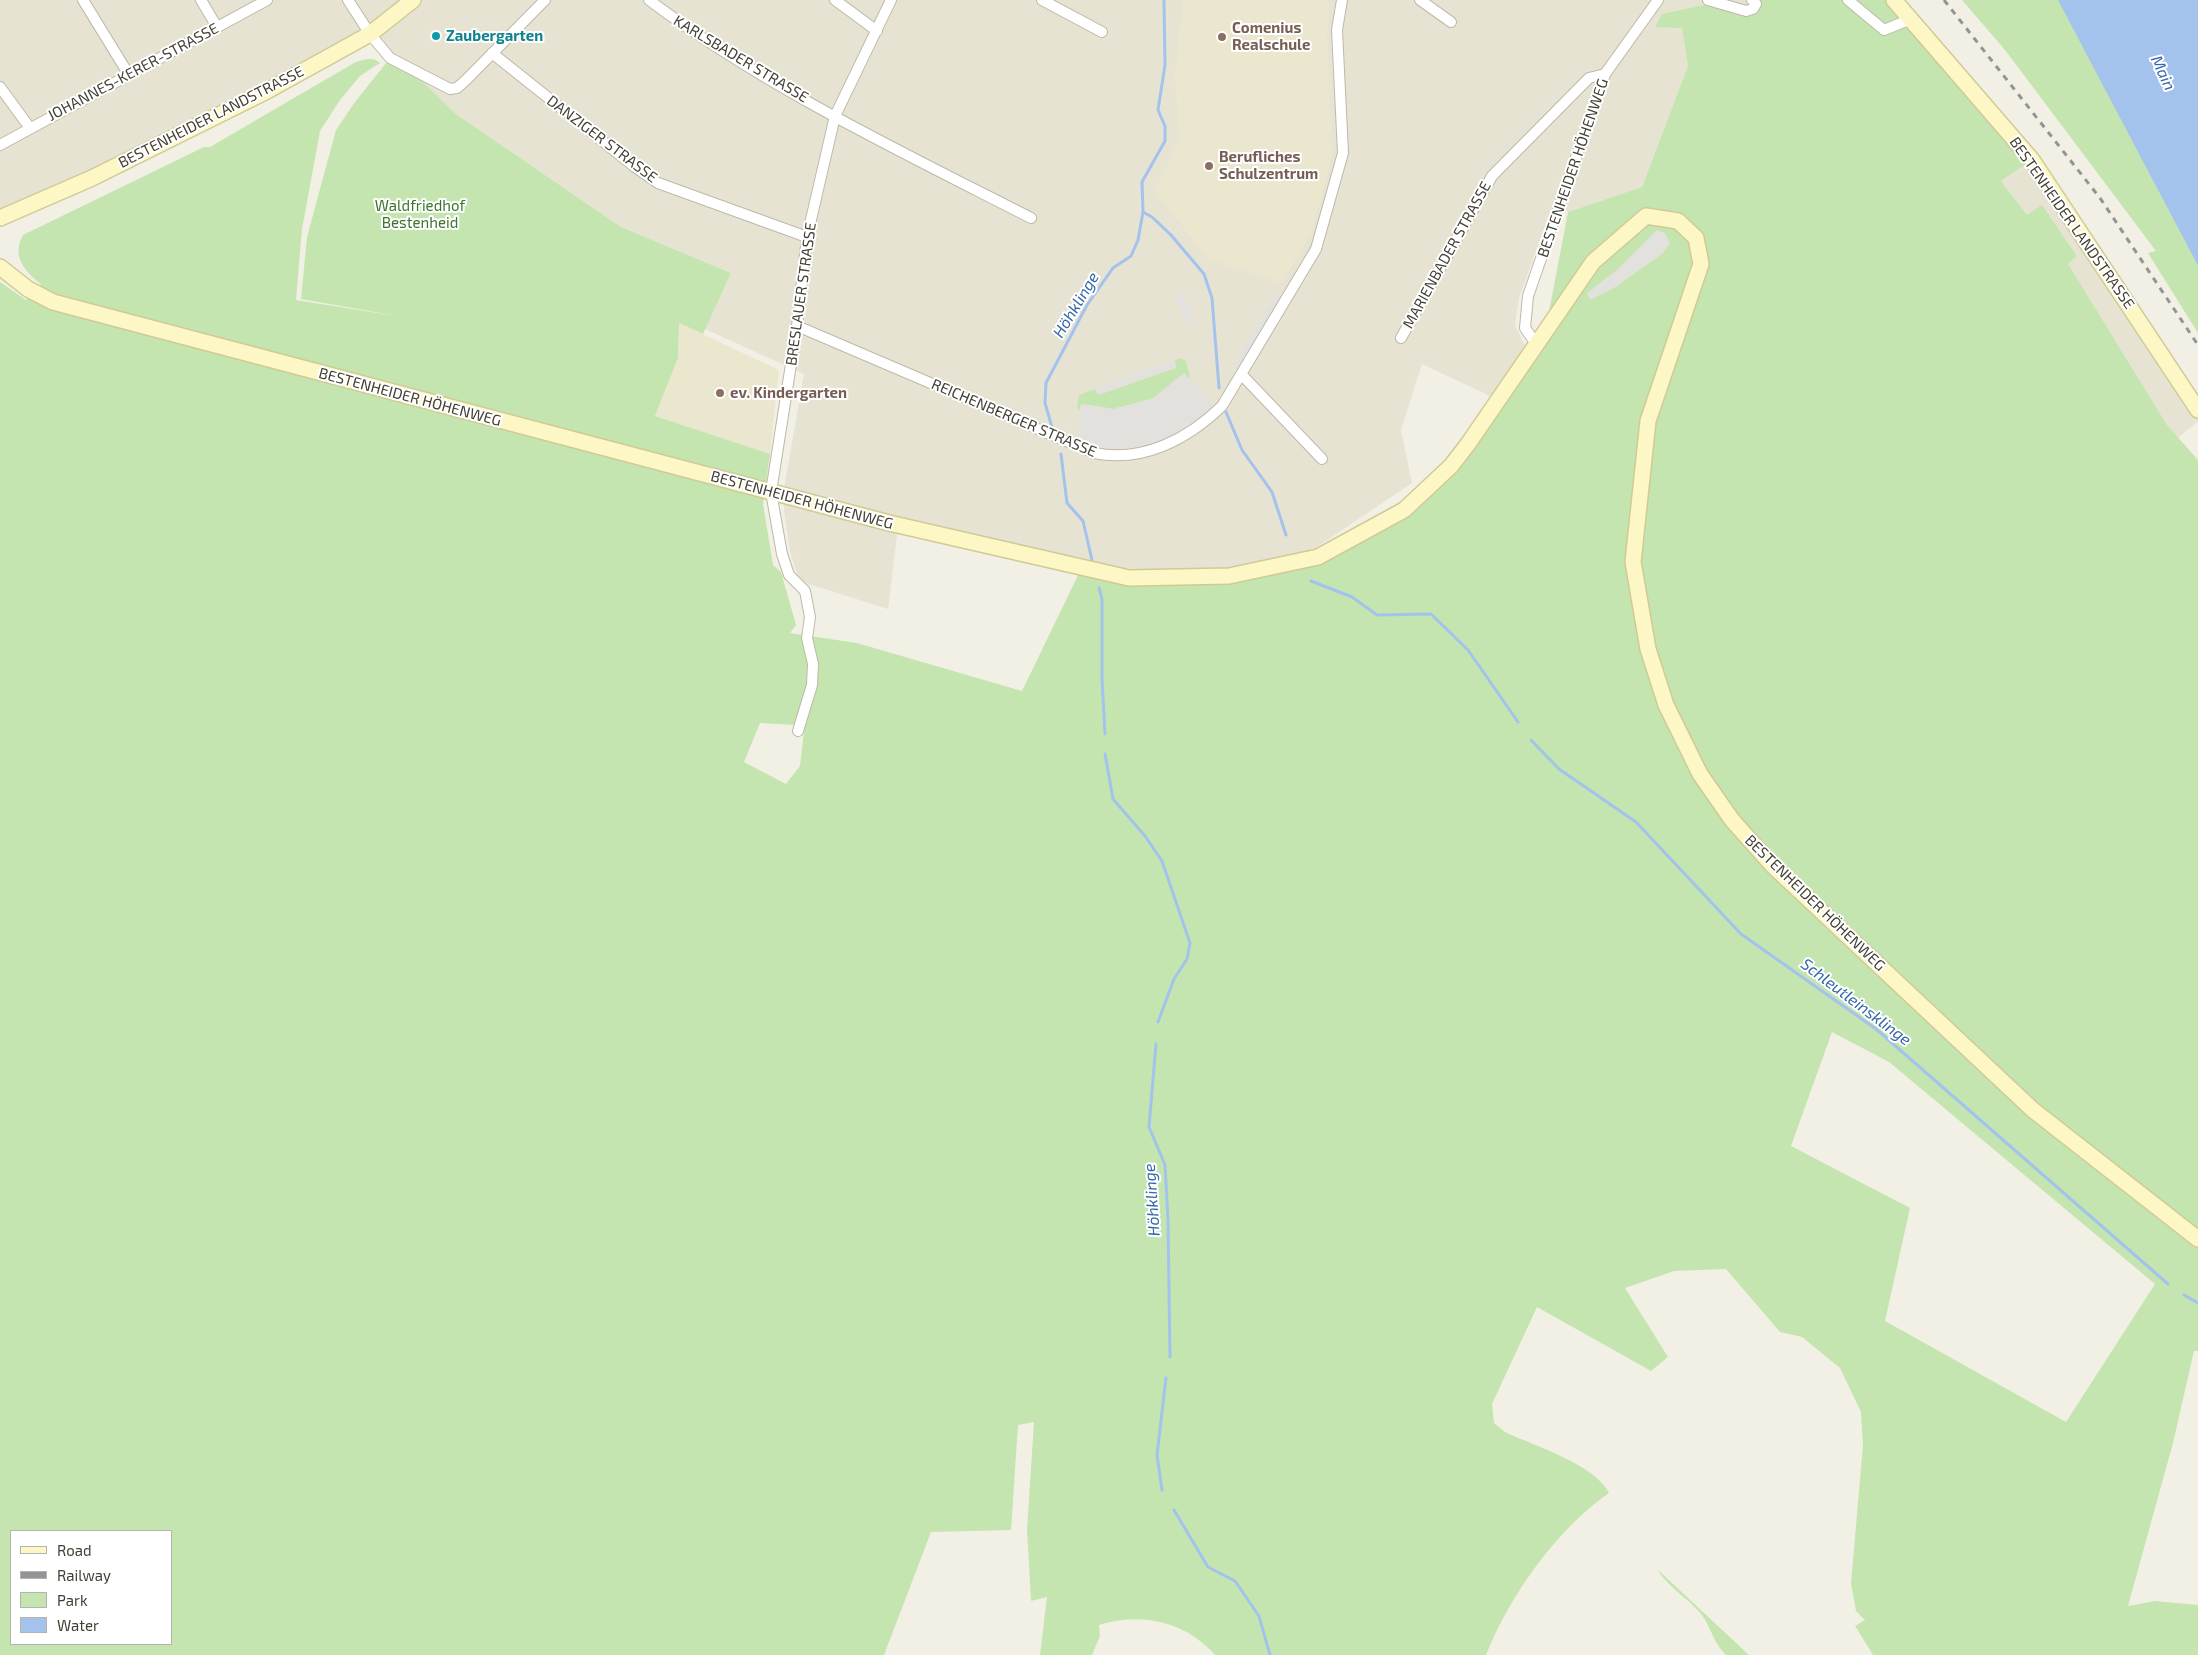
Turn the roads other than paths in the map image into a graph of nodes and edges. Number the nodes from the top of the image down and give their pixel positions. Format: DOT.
graph roads {
  1 [pos="83,0"];
  2 [pos="201,0"];
  3 [pos="267,0"];
  4 [pos="348,0"];
  5 [pos="413,0"];
  6 [pos="545,0"];
  7 [pos="649,0"];
  8 [pos="835,0"];
  9 [pos="891,0"];
  10 [pos="1042,0"];
  11 [pos="1342,0"];
  12 [pos="1420,0"];
  13 [pos="1657,0"];
  14 [pos="1708,0"];
  15 [pos="1752,0"];
  16 [pos="1848,0"];
  17 [pos="1894,0"];
  18 [pos="1910,19"];
  19 [pos="1451,22"];
  20 [pos="217,28"];
  21 [pos="877,31"];
  22 [pos="1102,32"];
  23 [pos="370,34"];
  24 [pos="492,53"];
  25 [pos="1605,74"];
  26 [pos="129,75"];
  27 [pos="0,88"];
  28 [pos="836,116"];
  29 [pos="30,128"];
  30 [pos="0,145"];
  31 [pos="0,218"];
  32 [pos="1031,218"];
  33 [pos="807,238"];
  34 [pos="0,267"];
  35 [pos="797,326"];
  36 [pos="1401,338"];
  37 [pos="1537,345"];
  38 [pos="1242,375"];
  39 [pos="2198,410"];
  40 [pos="1322,459"];
  41 [pos="771,492"];
  42 [pos="798,731"];
  43 [pos="2198,1239"];
  1 -- 26 [label="street"];
  2 -- 20 [label="street"];
  3 -- 20 [label="street, JOHANNES-KERER-STRASSE"];
  4 -- 23 [label="street"];
  5 -- 23 [label="street, BESTENHEIDER LANDSTRASSE"];
  6 -- 24 [label="street"];
  7 -- 28 [label="street, KARLSBADER STRASSE"];
  8 -- 21 [label="street"];
  9 -- 21 [label="street, BRESLAUER STRASSE"];
  10 -- 22 [label="street"];
  11 -- 38 [label="street, REICHENBERGER STRASSE"];
  12 -- 19 [label="street"];
  13 -- 25 [label="street, BESTENHEIDER HÖHENWEG"];
  14 -- 15 [label="street"];
  16 -- 18 [label="street"];
  17 -- 18 [label="street, BESTENHEIDER LANDSTRASSE"];
  18 -- 39 [label="street, BESTENHEIDER LANDSTRASSE"];
  20 -- 26 [label="street, JOHANNES-KERER-STRASSE"];
  21 -- 28 [label="street, BRESLAUER STRASSE"];
  23 -- 24 [label="street"];
  23 -- 31 [label="street, BESTENHEIDER LANDSTRASSE"];
  24 -- 33 [label="street, DANZIGER STRASSE"];
  25 -- 36 [label="street, MARIENBADER STRASSE"];
  25 -- 37 [label="street, BESTENHEIDER HÖHENWEG"];
  26 -- 29 [label="street, JOHANNES-KERER-STRASSE"];
  27 -- 29 [label="street"];
  28 -- 32 [label="street"];
  28 -- 33 [label="street, BRESLAUER STRASSE"];
  29 -- 30 [label="street, JOHANNES-KERER-STRASSE"];
  33 -- 35 [label="street, BRESLAUER STRASSE"];
  34 -- 41 [label="street, BESTENHEIDER HÖHENWEG"];
  35 -- 38 [label="street, REICHENBERGER STRASSE"];
  35 -- 41 [label="street, BRESLAUER STRASSE"];
  37 -- 41 [label="street, BESTENHEIDER HÖHENWEG"];
  37 -- 43 [label="street, BESTENHEIDER HÖHENWEG"];
  38 -- 40 [label="street"];
  41 -- 42 [label="street, BRESLAUER STRASSE"];
}
